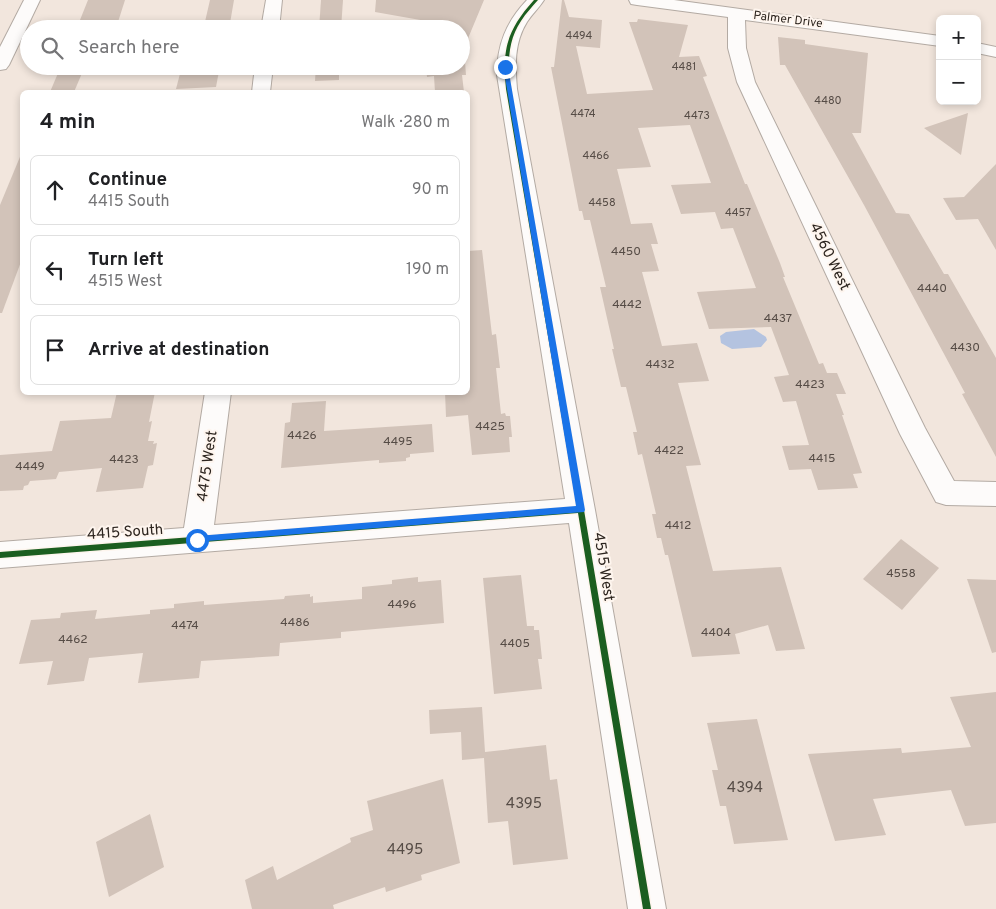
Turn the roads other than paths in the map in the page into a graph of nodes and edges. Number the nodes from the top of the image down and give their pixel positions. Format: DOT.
graph roads {
  1 [pos="32,0"];
  2 [pos="274,0"];
  3 [pos="536,0"];
  4 [pos="637,0"];
  5 [pos="738,14"];
  6 [pos="22,20"];
  7 [pos="271,20"];
  8 [pos="20,24"];
  9 [pos="936,40"];
  10 [pos="981,49"];
  11 [pos="996,52"];
  12 [pos="0,65"];
  13 [pos="263,75"];
  14 [pos="261,90"];
  15 [pos="218,395"];
  16 [pos="996,494"];
  17 [pos="580,510"];
  18 [pos="197,540"];
  19 [pos="0,555"];
  20 [pos="647,909"];
  1 -- 6 [label="street"];
  2 -- 7 [label="street"];
  3 -- 17 [label="street, 4515 West"];
  4 -- 5 [label="street, Palmer Drive"];
  5 -- 9 [label="street, Palmer Drive"];
  5 -- 16 [label="street, 4560 West"];
  8 -- 12 [label="street"];
  10 -- 11 [label="street"];
  13 -- 14 [label="street"];
  15 -- 18 [label="street, 4475 West"];
  17 -- 18 [label="street, 4415 South"];
  17 -- 20 [label="street, 4515 West"];
  18 -- 19 [label="street, 4415 South"];
}
